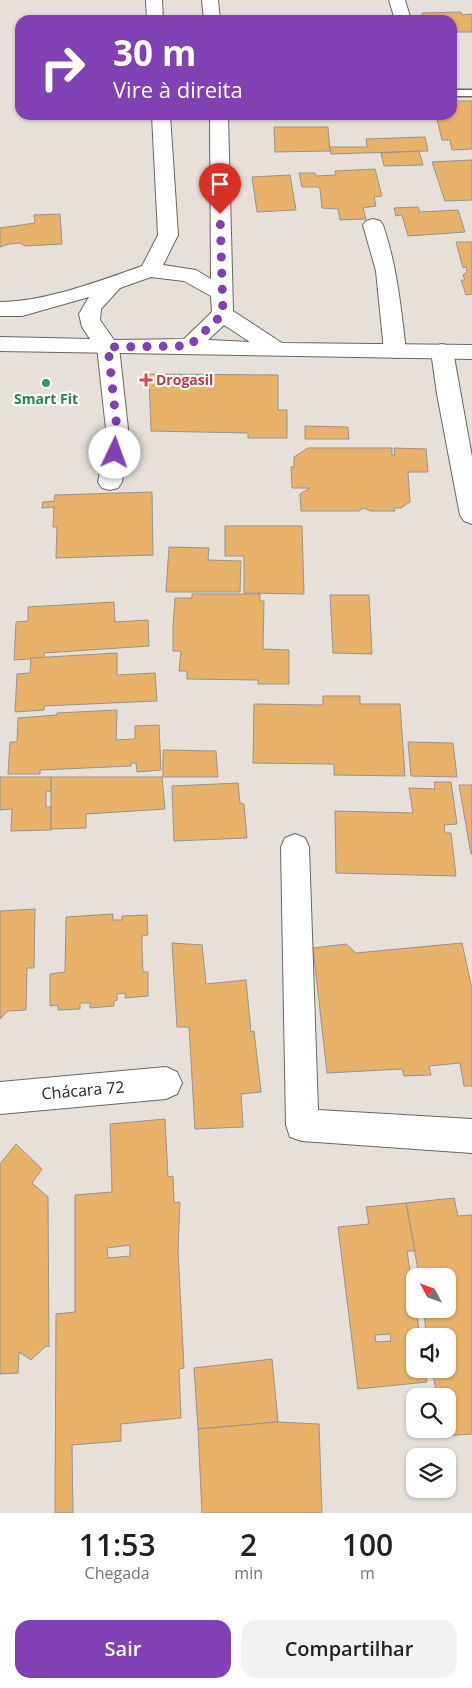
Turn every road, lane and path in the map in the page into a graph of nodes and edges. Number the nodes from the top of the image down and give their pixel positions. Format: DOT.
graph roads {
  1 [pos="154,0"];
  2 [pos="210,0"];
  3 [pos="397,0"];
  4 [pos="155,15"];
  5 [pos="212,15"];
  6 [pos="402,15"];
  7 [pos="472,93"];
  8 [pos="457,94"];
  9 [pos="160,120"];
  10 [pos="219,120"];
  11 [pos="373,226"];
  12 [pos="150,270"];
  13 [pos="112,283"];
  14 [pos="222,303"];
  15 [pos="0,309"];
  16 [pos="0,344"];
  17 [pos="189,346"];
  18 [pos="108,347"];
  19 [pos="279,350"];
  20 [pos="395,351"];
  21 [pos="442,351"];
  22 [pos="472,352"];
  23 [pos="110,482"];
  24 [pos="472,515"];
  25 [pos="295,847"];
  26 [pos="166,1083"];
  27 [pos="0,1098"];
  28 [pos="467,1136"];
  1 -- 4 [label="street"];
  2 -- 5 [label="street"];
  3 -- 6 [label="street"];
  7 -- 8 [label="lane"];
  9 -- 12 [label="street"];
  10 -- 14 [label="street"];
  11 -- 20 [label="street"];
  12 -- 13 [label="street"];
  12 -- 14 [label="street"];
  13 -- 15 [label="street"];
  13 -- 18 [label="street"];
  14 -- 17 [label="street"];
  14 -- 19 [label="street"];
  16 -- 18 [label="street"];
  17 -- 18 [label="street"];
  17 -- 19 [label="street"];
  18 -- 23 [label="street"];
  19 -- 20 [label="street"];
  20 -- 21 [label="street"];
  21 -- 22 [label="street"];
  21 -- 24 [label="street"];
  25 -- 28 [label="street"];
  26 -- 27 [label="street, Chácara 72"];
}
